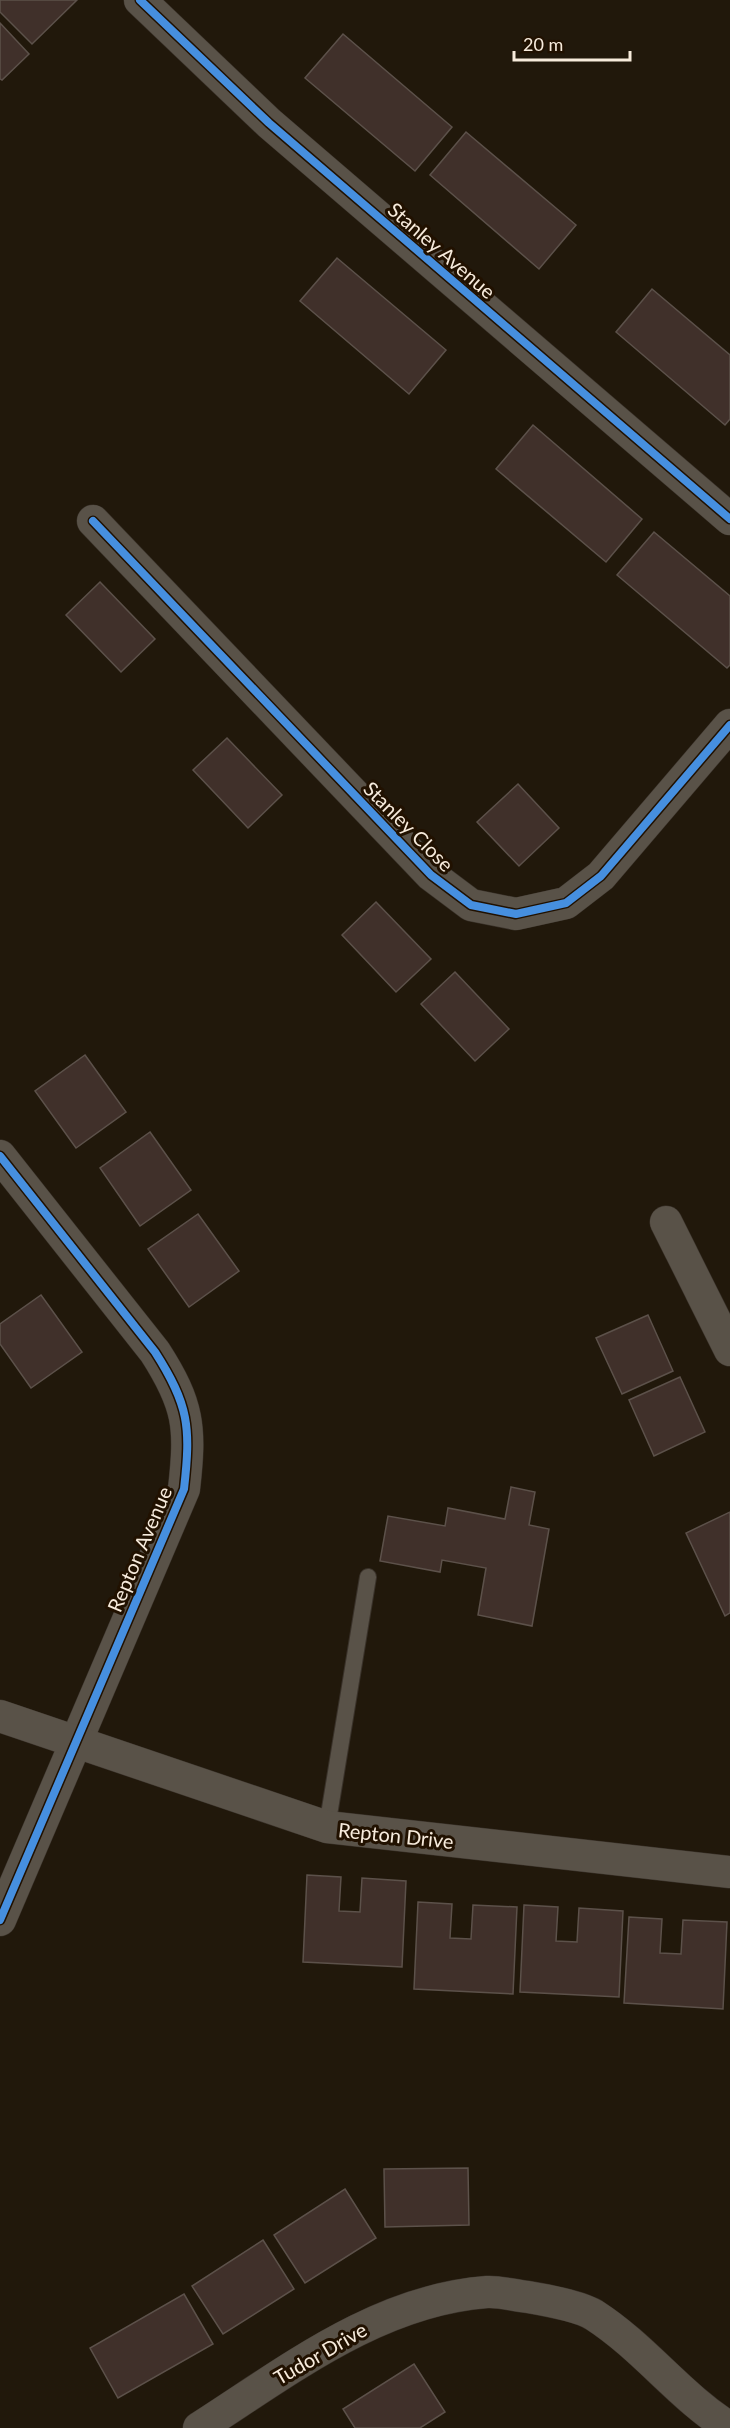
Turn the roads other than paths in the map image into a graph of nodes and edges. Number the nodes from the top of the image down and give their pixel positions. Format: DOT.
graph roads {
  1 [pos="140,0"];
  2 [pos="730,519"];
  3 [pos="93,521"];
  4 [pos="730,725"];
  5 [pos="0,1156"];
  6 [pos="666,1222"];
  7 [pos="730,1350"];
  8 [pos="368,1577"];
  9 [pos="0,1716"];
  10 [pos="75,1742"];
  11 [pos="327,1827"];
  12 [pos="730,1872"];
  13 [pos="0,1920"];
  14 [pos="198,2428"];
  15 [pos="730,2428"];
  1 -- 2 [label="street, Stanley Avenue"];
  3 -- 4 [label="street, Stanley Close"];
  5 -- 10 [label="street, Repton Avenue"];
  6 -- 7 [label="street"];
  8 -- 11 [label="lane"];
  9 -- 10 [label="street, Repton Drive"];
  10 -- 11 [label="street, Repton Drive"];
  10 -- 13 [label="street, Repton Avenue"];
  11 -- 12 [label="street, Repton Drive"];
  14 -- 15 [label="street, Tudor Drive"];
}
